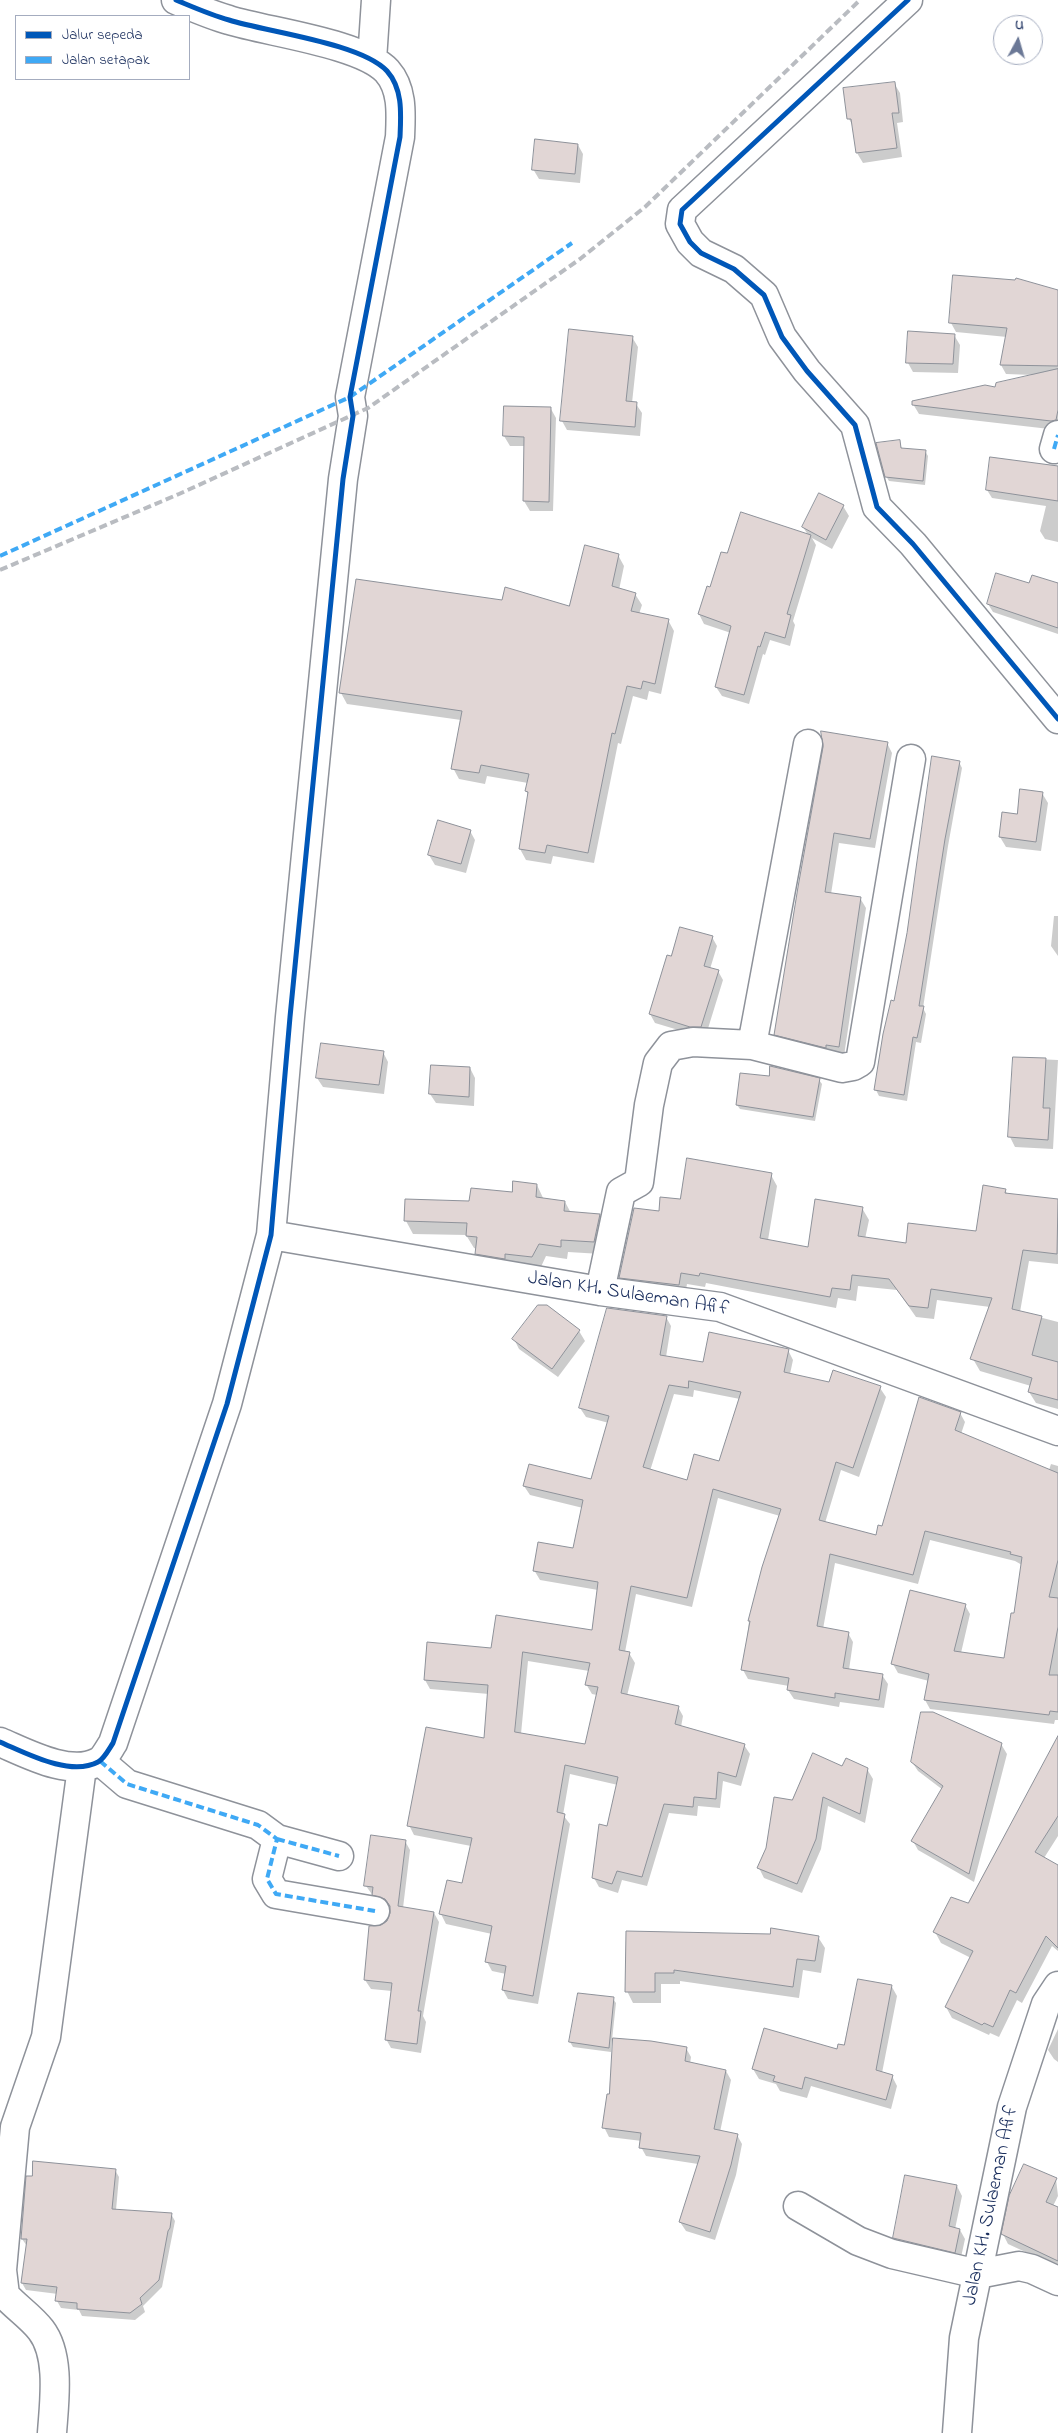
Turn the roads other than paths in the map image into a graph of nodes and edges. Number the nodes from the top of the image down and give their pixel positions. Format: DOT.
graph roads {
  1 [pos="176,0"];
  2 [pos="376,0"];
  3 [pos="908,0"];
  4 [pos="372,60"];
  5 [pos="1058,719"];
  6 [pos="808,744"];
  7 [pos="910,759"];
  8 [pos="752,1044"];
  9 [pos="271,1236"];
  10 [pos="600,1291"];
  11 [pos="1058,1431"];
  12 [pos="0,1742"];
  13 [pos="91,1764"];
  14 [pos="277,1839"];
  15 [pos="339,1856"];
  16 [pos="375,1911"];
  17 [pos="1058,1986"];
  18 [pos="798,2206"];
  19 [pos="978,2274"];
  20 [pos="1058,2281"];
  21 [pos="52,2433"];
  22 [pos="957,2433"];
  1 -- 4 [label="street"];
  2 -- 4 [label="street"];
  3 -- 5 [label="street"];
  4 -- 9 [label="street"];
  6 -- 8 [label="street"];
  7 -- 8 [label="street"];
  8 -- 10 [label="street"];
  9 -- 10 [label="street, Jalan KH. Sulaeman Afif"];
  9 -- 13 [label="street"];
  10 -- 11 [label="street, Jalan KH. Sulaeman Afif"];
  12 -- 13 [label="street"];
  13 -- 14 [label="street"];
  13 -- 21 [label="street"];
  14 -- 15 [label="street"];
  14 -- 16 [label="street"];
  17 -- 19 [label="street, Jalan KH. Sulaeman Afif"];
  18 -- 19 [label="street"];
  19 -- 20 [label="street"];
  19 -- 22 [label="street, Jalan KH. Sulaeman Afif"];
}
